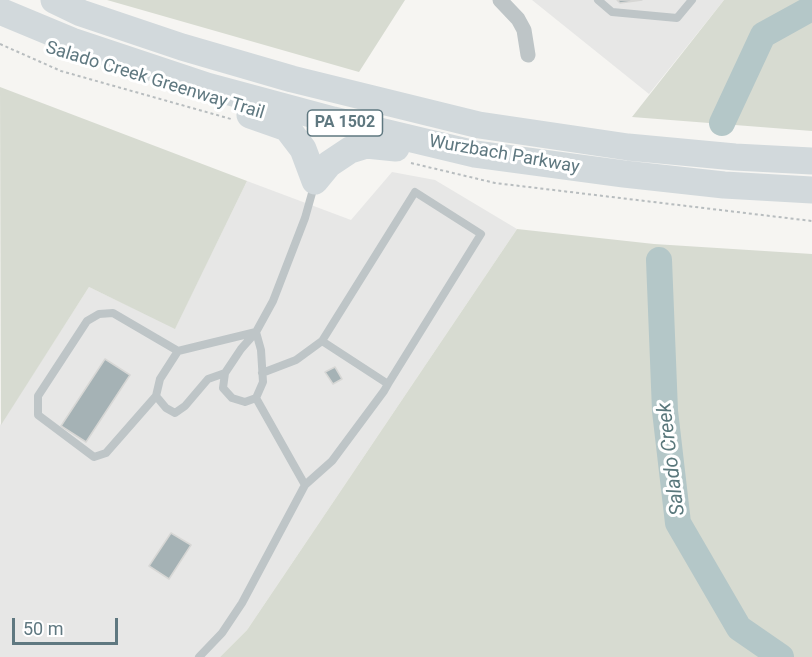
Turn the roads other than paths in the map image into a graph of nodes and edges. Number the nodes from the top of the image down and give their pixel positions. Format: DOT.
graph roads {
  1 [pos="54,0"];
  2 [pos="500,0"];
  3 [pos="598,0"];
  4 [pos="692,0"];
  5 [pos="0,11"];
  6 [pos="72,41"];
  7 [pos="528,55"];
  8 [pos="475,154"];
  9 [pos="812,161"];
  10 [pos="315,182"];
  11 [pos="812,190"];
  12 [pos="256,332"];
  13 [pos="322,341"];
  14 [pos="178,351"];
  15 [pos="225,373"];
  16 [pos="262,373"];
  17 [pos="388,384"];
  18 [pos="156,396"];
  19 [pos="256,398"];
  20 [pos="305,485"];
  21 [pos="199,657"];
  1 -- 9 [label="highway, Wurzbach Parkway / PA 1502"];
  2 -- 7 [label="street"];
  3 -- 4 [label="lane"];
  5 -- 6 [label="highway, Wurzbach Parkway / PA 1502"];
  6 -- 8 [label="highway, Wurzbach Parkway / PA 1502"];
  6 -- 10 [label="highway"];
  8 -- 10 [label="highway"];
  8 -- 11 [label="highway, Wurzbach Parkway / PA 1502"];
  10 -- 12 [label="lane"];
  12 -- 14 [label="lane"];
  12 -- 15 [label="lane"];
  12 -- 16 [label="lane"];
  13 -- 16 [label="lane"];
  13 -- 17 [label="lane"];
  13 -- 17 [label="lane"];
  14 -- 18 [label="lane"];
  14 -- 18 [label="lane"];
  15 -- 18 [label="lane"];
  15 -- 19 [label="lane"];
  16 -- 19 [label="lane"];
  17 -- 20 [label="lane"];
  19 -- 20 [label="lane"];
  20 -- 21 [label="lane"];
}
